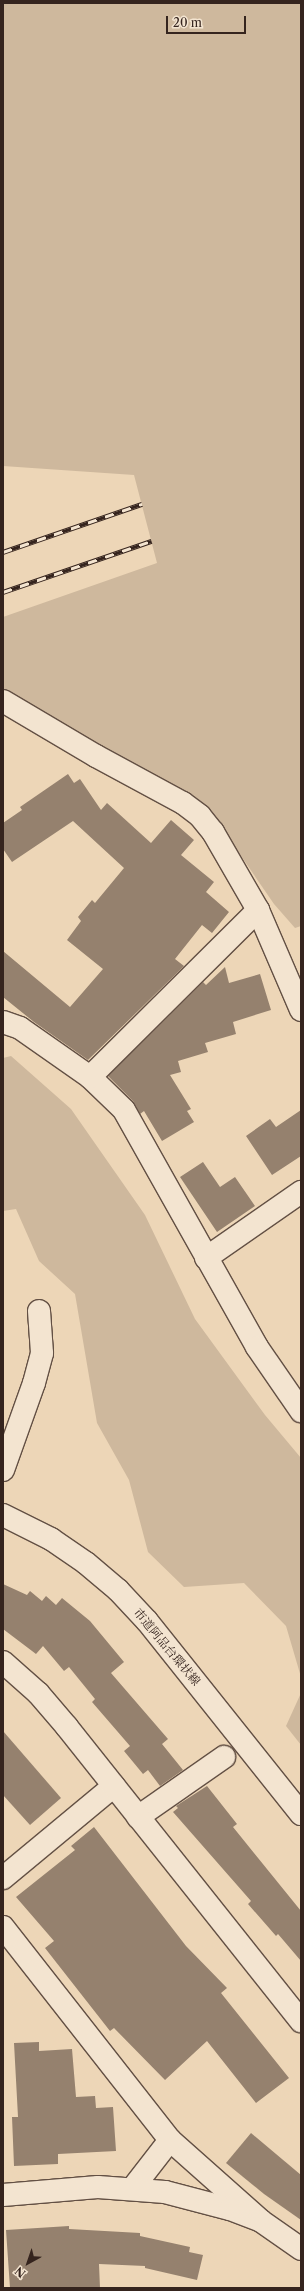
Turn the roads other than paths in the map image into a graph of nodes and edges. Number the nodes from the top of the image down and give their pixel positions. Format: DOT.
graph roads {
  1 [pos="3,701"];
  2 [pos="258,910"];
  3 [pos="301,1010"];
  4 [pos="3,1022"];
  5 [pos="90,1077"];
  6 [pos="301,1192"];
  7 [pos="206,1258"];
  8 [pos="39,1311"];
  9 [pos="301,1411"];
  10 [pos="3,1470"];
  11 [pos="3,1514"];
  12 [pos="3,1662"];
  13 [pos="224,1758"];
  14 [pos="114,1786"];
  15 [pos="301,1814"];
  16 [pos="138,1817"];
  17 [pos="3,1878"];
  18 [pos="3,1927"];
  19 [pos="301,2021"];
  20 [pos="170,2140"];
  21 [pos="132,2189"];
  22 [pos="3,2195"];
  23 [pos="261,2221"];
  24 [pos="301,2249"];
  1 -- 2 [label="street"];
  2 -- 3 [label="street"];
  2 -- 5 [label="street"];
  4 -- 5 [label="street"];
  5 -- 7 [label="street"];
  6 -- 7 [label="street"];
  7 -- 9 [label="street"];
  8 -- 10 [label="street"];
  11 -- 15 [label="street, 市道阿品台環状線"];
  12 -- 14 [label="street"];
  13 -- 16 [label="street"];
  14 -- 16 [label="street"];
  14 -- 17 [label="street"];
  16 -- 19 [label="street"];
  18 -- 20 [label="street"];
  20 -- 21 [label="street"];
  20 -- 23 [label="street"];
  21 -- 22 [label="street"];
  21 -- 23 [label="street"];
  23 -- 24 [label="street"];
}
